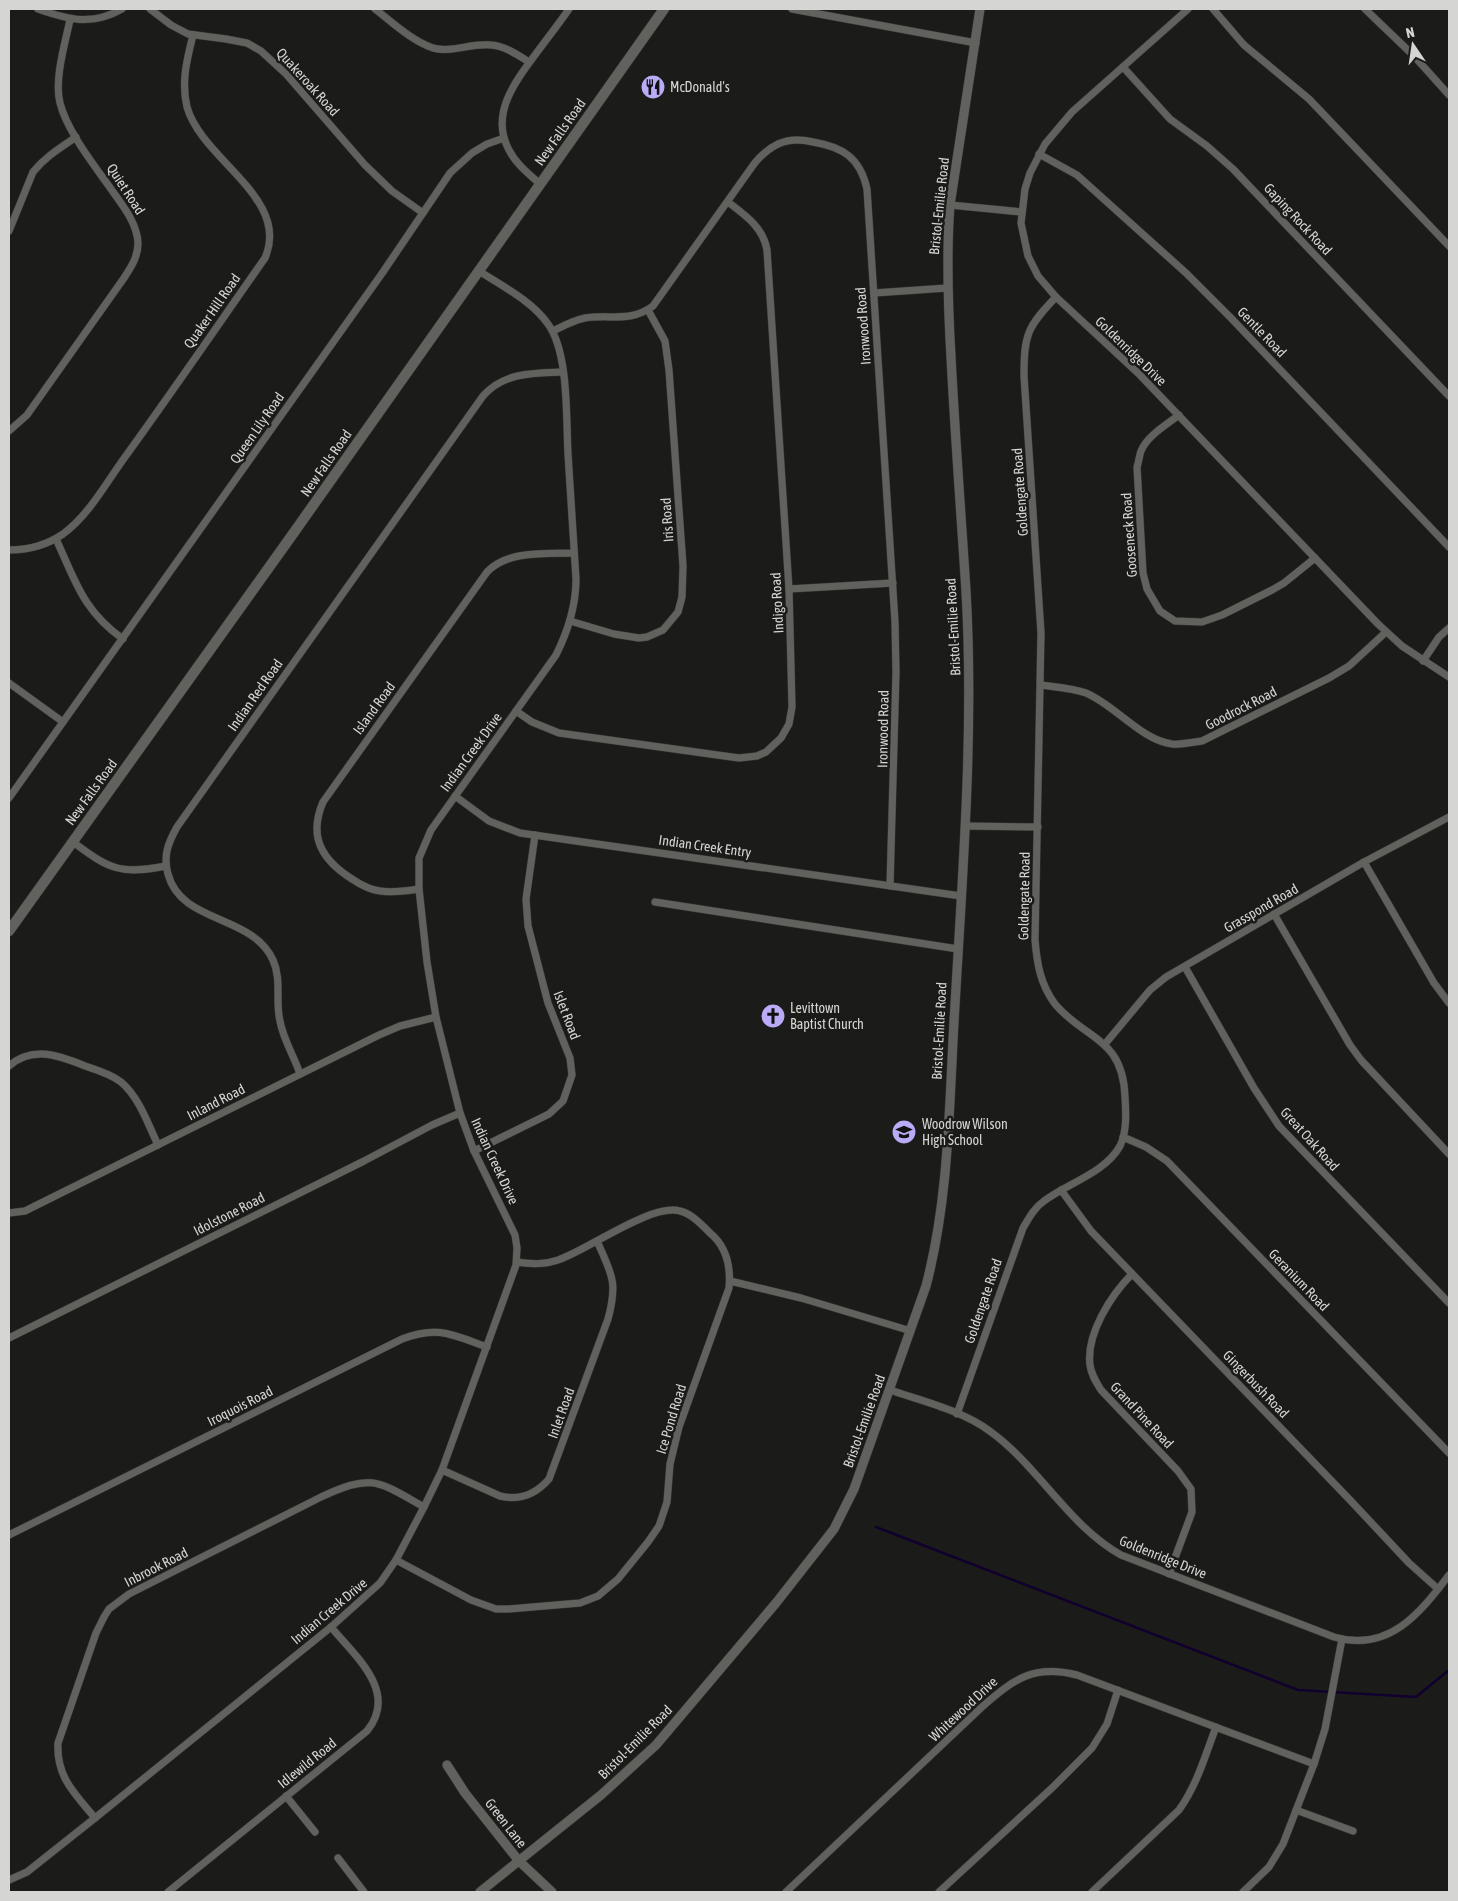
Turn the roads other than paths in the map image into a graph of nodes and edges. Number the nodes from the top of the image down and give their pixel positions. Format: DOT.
graph roads {
  1 [pos="38,9"];
  2 [pos="122,9"];
  3 [pos="150,9"];
  4 [pos="375,9"];
  5 [pos="569,9"];
  6 [pos="664,9"];
  7 [pos="792,9"];
  8 [pos="980,9"];
  9 [pos="1188,9"];
  10 [pos="1213,9"];
  11 [pos="1366,9"];
  12 [pos="70,20"];
  13 [pos="193,35"];
  14 [pos="976,43"];
  15 [pos="529,62"];
  16 [pos="1123,67"];
  17 [pos="1449,95"];
  18 [pos="76,137"];
  19 [pos="504,138"];
  20 [pos="1039,154"];
  21 [pos="540,184"];
  22 [pos="728,202"];
  23 [pos="950,205"];
  24 [pos="1022,212"];
  25 [pos="423,213"];
  26 [pos="9,231"];
  27 [pos="1449,246"];
  28 [pos="479,271"];
  29 [pos="948,288"];
  30 [pos="874,293"];
  31 [pos="1056,297"];
  32 [pos="648,310"];
  33 [pos="553,331"];
  34 [pos="563,372"];
  35 [pos="1449,396"];
  36 [pos="1179,415"];
  37 [pos="9,430"];
  38 [pos="56,538"];
  39 [pos="1449,547"];
  40 [pos="9,550"];
  41 [pos="574,552"];
  42 [pos="1315,558"];
  43 [pos="893,583"];
  44 [pos="789,589"];
  45 [pos="570,621"];
  46 [pos="1449,628"];
  47 [pos="1386,632"];
  48 [pos="122,638"];
  49 [pos="1423,661"];
  50 [pos="1449,677"];
  51 [pos="9,683"];
  52 [pos="1041,685"];
  53 [pos="516,712"];
  54 [pos="63,722"];
  55 [pos="455,796"];
  56 [pos="9,798"];
  57 [pos="1449,817"];
  58 [pos="965,826"];
  59 [pos="1038,827"];
  60 [pos="535,835"];
  61 [pos="73,842"];
  62 [pos="1364,862"];
  63 [pos="166,866"];
  64 [pos="890,886"];
  65 [pos="419,889"];
  66 [pos="961,896"];
  67 [pos="655,902"];
  68 [pos="1274,914"];
  69 [pos="9,931"];
  70 [pos="958,949"];
  71 [pos="1185,967"];
  72 [pos="1449,1003"];
  73 [pos="436,1017"];
  74 [pos="1105,1044"];
  75 [pos="9,1066"];
  76 [pos="300,1074"];
  77 [pos="460,1113"];
  78 [pos="1123,1137"];
  79 [pos="158,1145"];
  80 [pos="474,1151"];
  81 [pos="1449,1154"];
  82 [pos="1061,1190"];
  83 [pos="9,1213"];
  84 [pos="597,1241"];
  85 [pos="517,1262"];
  86 [pos="1132,1274"];
  87 [pos="730,1281"];
  88 [pos="1449,1303"];
  89 [pos="911,1331"];
  90 [pos="9,1338"];
  91 [pos="487,1347"];
  92 [pos="890,1390"];
  93 [pos="957,1414"];
  94 [pos="1449,1453"];
  95 [pos="442,1470"];
  96 [pos="424,1507"];
  97 [pos="9,1535"];
  98 [pos="396,1560"];
  99 [pos="1169,1574"];
  100 [pos="1449,1575"];
  101 [pos="1438,1589"];
  102 [pos="331,1627"];
  103 [pos="1342,1639"];
  104 [pos="1118,1690"];
  105 [pos="1216,1728"];
  106 [pos="1314,1764"];
  107 [pos="447,1766"];
  108 [pos="286,1796"];
  109 [pos="1296,1810"];
  110 [pos="95,1818"];
  111 [pos="1353,1831"];
  112 [pos="315,1832"];
  113 [pos="338,1858"];
  114 [pos="519,1861"];
  115 [pos="9,1880"];
  116 [pos="168,1892"];
  117 [pos="364,1892"];
  118 [pos="480,1892"];
  119 [pos="552,1892"];
  120 [pos="786,1892"];
  121 [pos="939,1892"];
  122 [pos="1092,1892"];
  123 [pos="1243,1892"];
  1 -- 12 [label="street"];
  2 -- 12 [label="street"];
  3 -- 13 [label="street, Quakeroak Road"];
  4 -- 15 [label="street"];
  5 -- 15 [label="street"];
  6 -- 21 [label="main road, New Falls Road"];
  7 -- 14 [label="street"];
  8 -- 14 [label="street, Bristol-Emilie Road"];
  9 -- 16 [label="street, Goldenridge Drive"];
  10 -- 27 [label="street"];
  11 -- 17 [label="street"];
  12 -- 18 [label="street, Quiet Road"];
  13 -- 25 [label="street, Quakeroak Road"];
  13 -- 38 [label="street, Quaker Hill Road"];
  14 -- 23 [label="street, Bristol-Emilie Road"];
  15 -- 19 [label="street"];
  16 -- 20 [label="street, Goldenridge Drive"];
  16 -- 35 [label="street, Gaping Rock Road"];
  18 -- 26 [label="street"];
  18 -- 37 [label="street, Quiet Road"];
  19 -- 21 [label="street"];
  19 -- 25 [label="street, Queen Lily Road"];
  20 -- 24 [label="street, Goldenridge Drive"];
  20 -- 39 [label="street, Gentle Road"];
  21 -- 28 [label="main road, New Falls Road"];
  22 -- 30 [label="street, Ironwood Road"];
  22 -- 32 [label="street, Ironwood Road"];
  22 -- 44 [label="street, Indigo Road"];
  23 -- 24 [label="street"];
  23 -- 29 [label="street, Bristol-Emilie Road"];
  24 -- 31 [label="street, Goldenridge Drive"];
  25 -- 48 [label="street, Queen Lily Road"];
  28 -- 33 [label="street, Indian Creek Drive"];
  28 -- 61 [label="main road, New Falls Road"];
  29 -- 30 [label="street"];
  29 -- 58 [label="street, Bristol-Emilie Road"];
  30 -- 43 [label="street, Ironwood Road"];
  31 -- 36 [label="street, Goldenridge Drive"];
  31 -- 52 [label="street, Goldengate Road"];
  32 -- 33 [label="street"];
  32 -- 45 [label="street, Iris Road"];
  33 -- 34 [label="street, Indian Creek Drive"];
  34 -- 41 [label="street, Indian Creek Drive"];
  34 -- 63 [label="street, Indian Red Road"];
  36 -- 42 [label="street, Goldenridge Drive"];
  36 -- 42 [label="street, Gooseneck Road"];
  38 -- 40 [label="street, Quaker Hill Road"];
  38 -- 48 [label="street"];
  41 -- 45 [label="street, Indian Creek Drive"];
  41 -- 65 [label="street, Island Road"];
  42 -- 47 [label="street, Goldenridge Drive"];
  43 -- 44 [label="street"];
  43 -- 64 [label="street, Ironwood Road"];
  44 -- 53 [label="street, Indigo Road"];
  45 -- 53 [label="street, Indian Creek Drive"];
  46 -- 49 [label="street"];
  47 -- 49 [label="street, Goldenridge Drive"];
  47 -- 52 [label="street, Goodrock Road"];
  48 -- 54 [label="street, Queen Lily Road"];
  49 -- 50 [label="street, Goldenridge Drive"];
  51 -- 54 [label="street"];
  52 -- 59 [label="street, Goldengate Road"];
  53 -- 55 [label="street, Indian Creek Drive"];
  54 -- 56 [label="street, Queen Lily Road"];
  55 -- 60 [label="street, Indian Creek Entry"];
  55 -- 65 [label="street, Indian Creek Drive"];
  57 -- 62 [label="street, Grasspond Road"];
  58 -- 59 [label="street"];
  58 -- 66 [label="street, Bristol-Emilie Road"];
  59 -- 74 [label="street, Goldengate Road"];
  60 -- 64 [label="street, Indian Creek Entry"];
  60 -- 80 [label="street, Islet Road"];
  61 -- 63 [label="street"];
  61 -- 69 [label="main road, New Falls Road"];
  62 -- 68 [label="street, Grasspond Road"];
  62 -- 72 [label="street"];
  63 -- 76 [label="street, Indian Red Road"];
  64 -- 66 [label="street, Indian Creek Entry"];
  65 -- 73 [label="street, Indian Creek Drive"];
  66 -- 70 [label="street, Bristol-Emilie Road"];
  67 -- 70 [label="street"];
  68 -- 71 [label="street, Grasspond Road"];
  68 -- 81 [label="street"];
  70 -- 89 [label="street, Bristol-Emilie Road"];
  71 -- 74 [label="street, Grasspond Road"];
  71 -- 88 [label="street, Great Oak Road"];
  73 -- 76 [label="street, Inland Road"];
  73 -- 77 [label="street, Indian Creek Drive"];
  74 -- 78 [label="street, Goldengate Road"];
  75 -- 79 [label="street"];
  76 -- 79 [label="street, Inland Road"];
  77 -- 80 [label="street, Indian Creek Drive"];
  77 -- 90 [label="street, Idolstone Road"];
  78 -- 82 [label="street, Goldengate Road"];
  78 -- 94 [label="street, Geranium Road"];
  79 -- 83 [label="street, Inland Road"];
  80 -- 85 [label="street, Indian Creek Drive"];
  82 -- 86 [label="street, Gingerbush Road"];
  82 -- 93 [label="street, Goldengate Road"];
  84 -- 85 [label="street, Ice Pond Road"];
  84 -- 87 [label="street, Ice Pond Road"];
  84 -- 95 [label="street, Inlet Road"];
  85 -- 91 [label="street, Indian Creek Drive"];
  86 -- 99 [label="street, Grand Pine Road"];
  86 -- 101 [label="street, Gingerbush Road"];
  87 -- 89 [label="street"];
  87 -- 98 [label="street, Ice Pond Road"];
  89 -- 92 [label="street, Bristol-Emilie Road"];
  91 -- 95 [label="street, Indian Creek Drive"];
  91 -- 97 [label="street, Iroquois Road"];
  92 -- 93 [label="street, Goldenridge Drive"];
  92 -- 114 [label="street, Bristol-Emilie Road"];
  93 -- 99 [label="street, Goldenridge Drive"];
  95 -- 96 [label="street, Indian Creek Drive"];
  96 -- 98 [label="street, Indian Creek Drive"];
  96 -- 110 [label="street, Inbrook Road"];
  98 -- 102 [label="street, Indian Creek Drive"];
  99 -- 103 [label="street, Goldenridge Drive"];
  100 -- 101 [label="street, Goldenridge Drive"];
  101 -- 103 [label="street, Goldenridge Drive"];
  102 -- 108 [label="street, Idlewild Road"];
  102 -- 110 [label="street, Indian Creek Drive"];
  103 -- 106 [label="street"];
  104 -- 105 [label="street, Whitewood Drive"];
  104 -- 120 [label="street, Whitewood Drive"];
  104 -- 121 [label="street"];
  105 -- 106 [label="street, Whitewood Drive"];
  105 -- 122 [label="street"];
  106 -- 109 [label="street"];
  107 -- 114 [label="street, Green Lane"];
  108 -- 112 [label="street"];
  108 -- 116 [label="street, Idlewild Road"];
  109 -- 111 [label="street"];
  109 -- 123 [label="street"];
  110 -- 115 [label="street, Indian Creek Drive"];
  113 -- 117 [label="street"];
  114 -- 118 [label="street, Bristol-Emilie Road"];
  114 -- 119 [label="street, Green Lane"];
}
